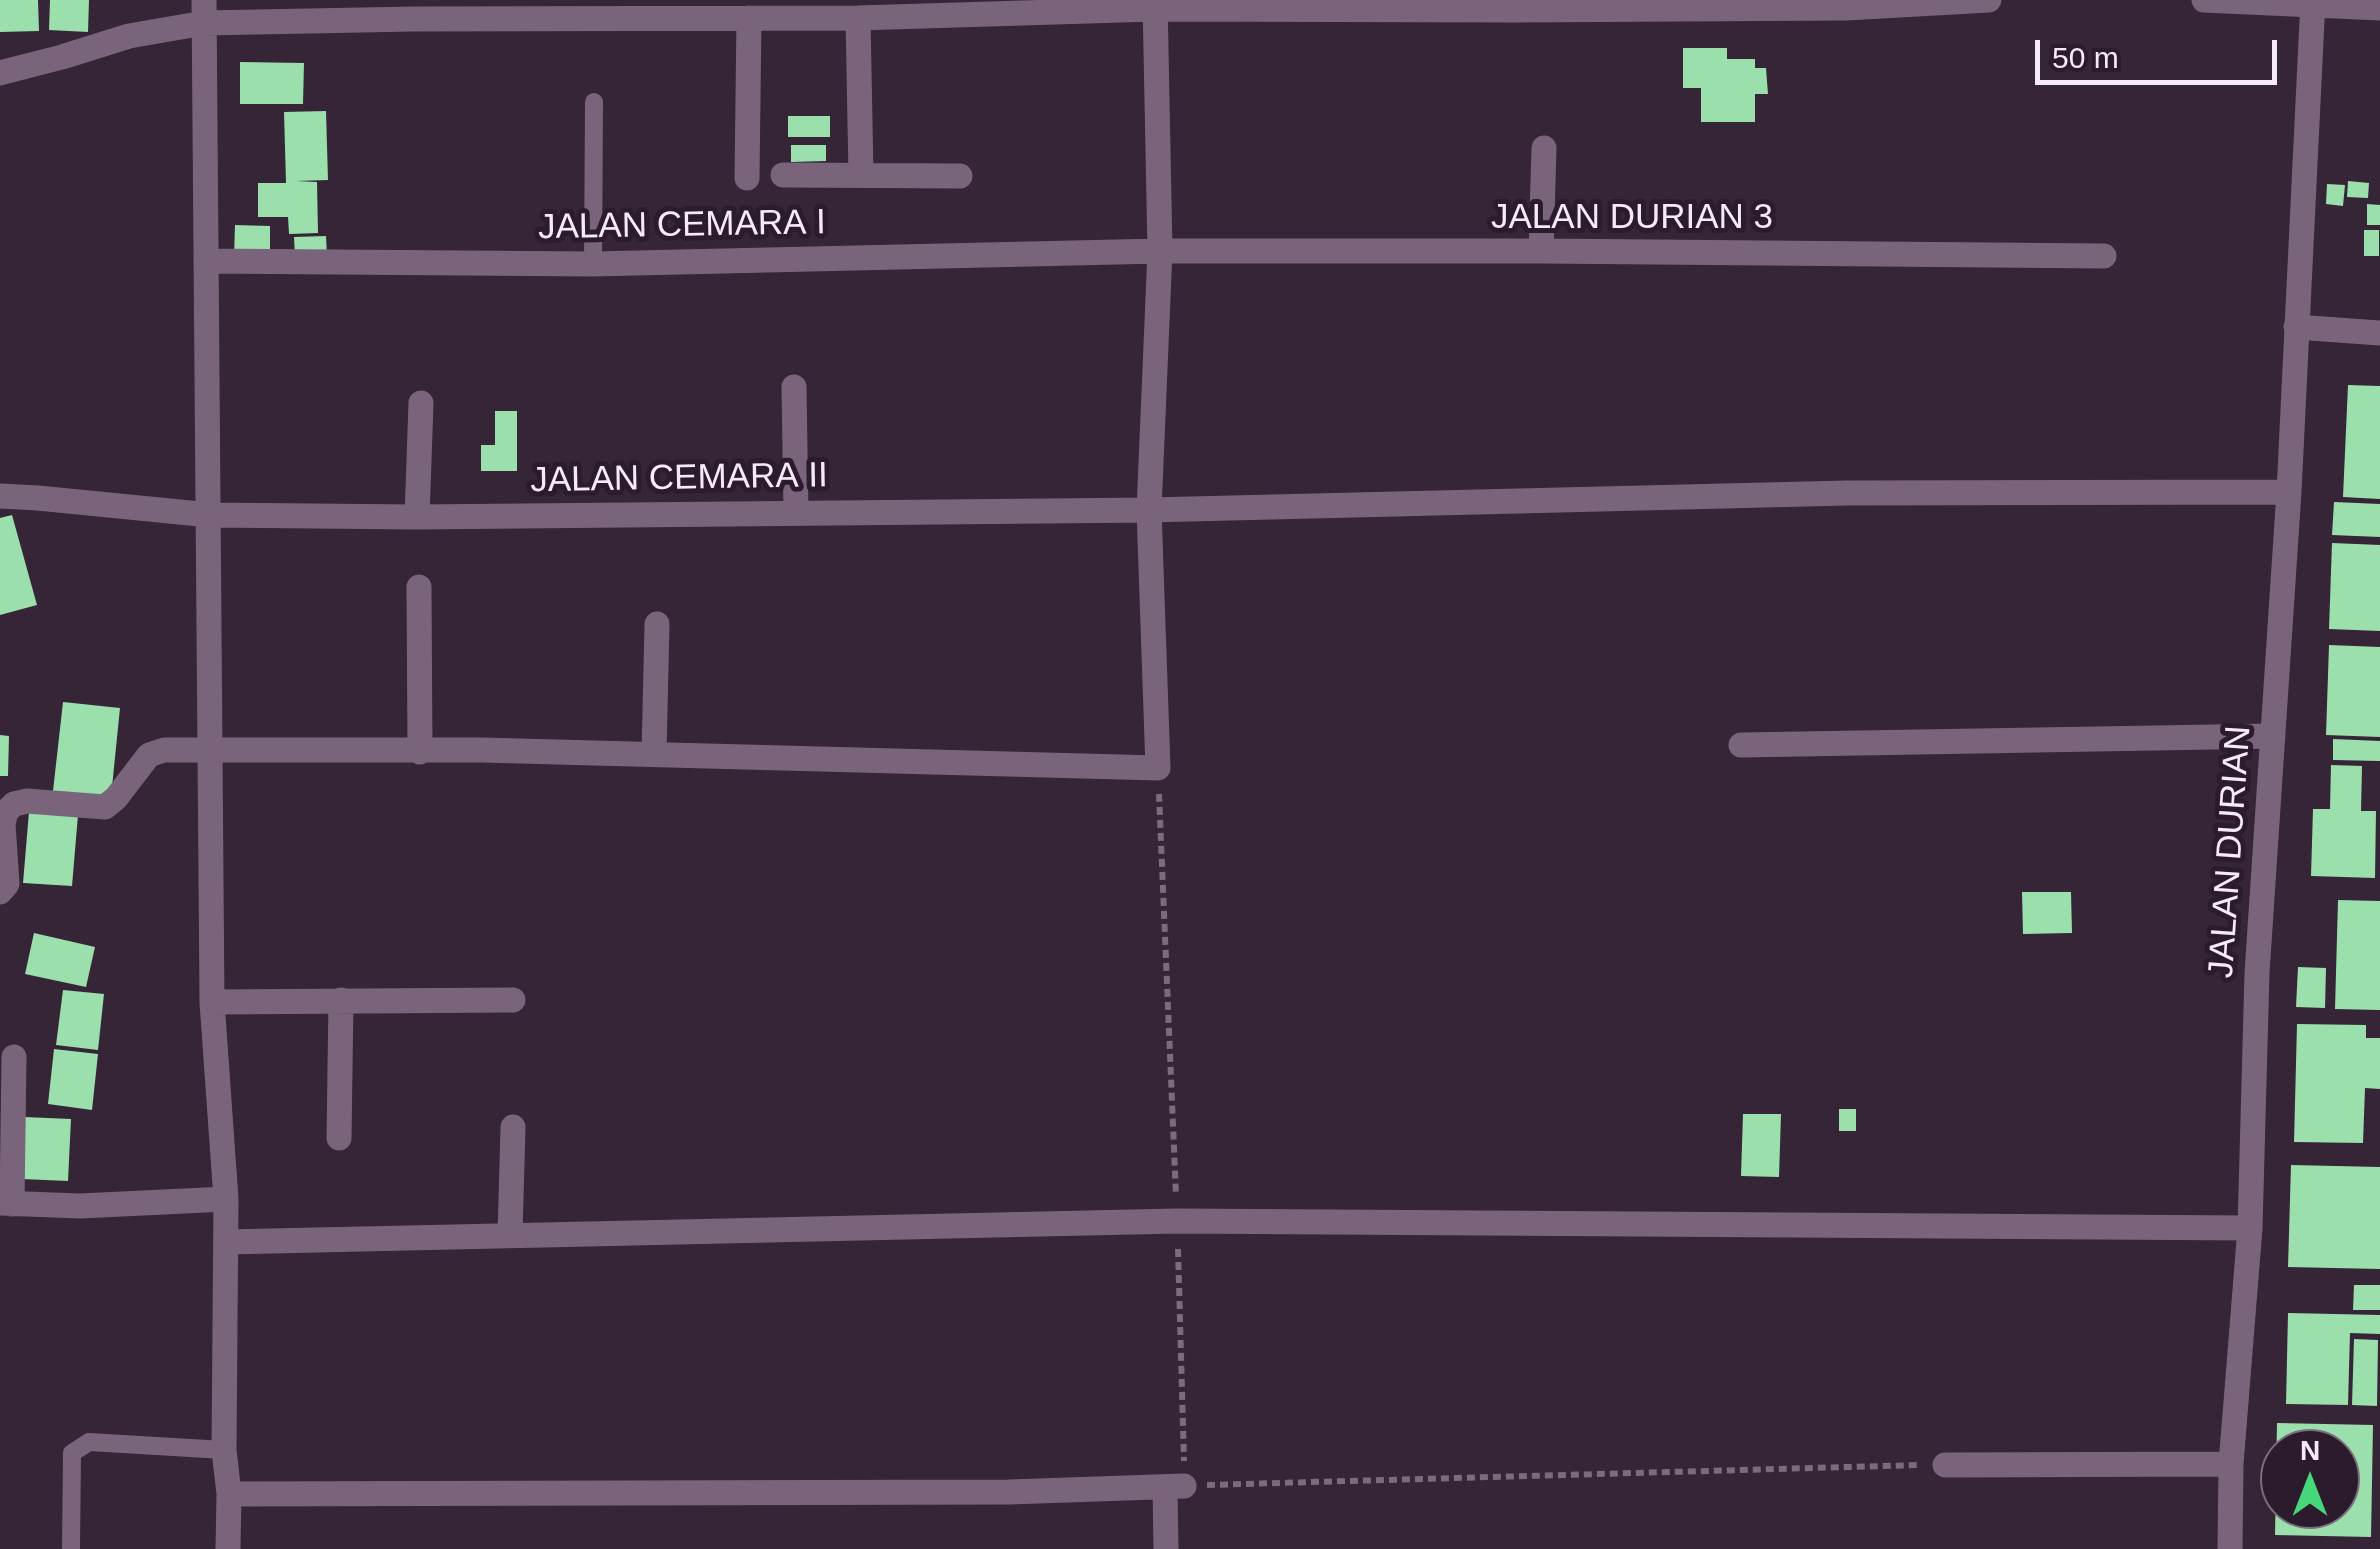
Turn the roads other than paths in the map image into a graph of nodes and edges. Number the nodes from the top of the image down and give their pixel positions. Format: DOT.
graph roads {
  1 [pos="1990,0"];
  2 [pos="2204,0"];
  3 [pos="1961,1"];
  4 [pos="2313,2"];
  5 [pos="1154,4"];
  6 [pos="2380,8"];
  7 [pos="204,11"];
  8 [pos="749,18"];
  9 [pos="858,18"];
  10 [pos="0,73"];
  11 [pos="594,102"];
  12 [pos="1544,148"];
  13 [pos="784,175"];
  14 [pos="862,175"];
  15 [pos="960,176"];
  16 [pos="747,178"];
  17 [pos="1160,252"];
  18 [pos="1541,252"];
  19 [pos="2104,256"];
  20 [pos="206,261"];
  21 [pos="593,264"];
  22 [pos="2296,327"];
  23 [pos="2380,332"];
  24 [pos="794,387"];
  25 [pos="421,403"];
  26 [pos="2290,492"];
  27 [pos="0,496"];
  28 [pos="1148,510"];
  29 [pos="796,513"];
  30 [pos="210,515"];
  31 [pos="417,516"];
  32 [pos="419,587"];
  33 [pos="657,624"];
  34 [pos="2273,736"];
  35 [pos="1741,745"];
  36 [pos="209,751"];
  37 [pos="420,752"];
  38 [pos="654,754"];
  39 [pos="0,892"];
  40 [pos="341,1000"];
  41 [pos="513,1000"];
  42 [pos="212,1002"];
  43 [pos="14,1058"];
  44 [pos="514,1127"];
  45 [pos="338,1138"];
  46 [pos="226,1199"];
  47 [pos="6,1204"];
  48 [pos="2250,1228"];
  49 [pos="510,1235"];
  50 [pos="226,1242"];
  51 [pos="224,1450"];
  52 [pos="2231,1464"];
  53 [pos="1945,1465"];
  54 [pos="229,1494"];
  55 [pos="71,1549"];
  56 [pos="228,1549"];
  57 [pos="1166,1549"];
  58 [pos="2230,1549"];
  1 -- 3 [label="street"];
  2 -- 4 [label="street"];
  3 -- 5 [label="street"];
  4 -- 6 [label="street"];
  4 -- 22 [label="street, JALAN DURIAN"];
  5 -- 9 [label="street"];
  5 -- 17 [label="street"];
  7 -- 8 [label="street"];
  7 -- 10 [label="street"];
  7 -- 20 [label="street"];
  8 -- 9 [label="street"];
  8 -- 16 [label="street"];
  9 -- 14 [label="street"];
  11 -- 21 [label="lane"];
  12 -- 18 [label="street"];
  13 -- 14 [label="street"];
  14 -- 15 [label="street"];
  17 -- 18 [label="street, JALAN DURIAN 3"];
  17 -- 21 [label="street, JALAN CEMARA I"];
  17 -- 28 [label="street"];
  18 -- 19 [label="street, JALAN DURIAN 3"];
  20 -- 21 [label="street, JALAN CEMARA I"];
  20 -- 30 [label="street"];
  22 -- 23 [label="street"];
  22 -- 26 [label="street, JALAN DURIAN"];
  24 -- 29 [label="street"];
  25 -- 31 [label="street"];
  26 -- 28 [label="street, JALAN CEMARA II"];
  26 -- 34 [label="street, JALAN DURIAN"];
  27 -- 30 [label="street, JALAN CEMARA II"];
  28 -- 29 [label="street, JALAN CEMARA II"];
  28 -- 38 [label="street"];
  29 -- 31 [label="street, JALAN CEMARA II"];
  30 -- 31 [label="street, JALAN CEMARA II"];
  30 -- 36 [label="street"];
  32 -- 37 [label="street"];
  33 -- 38 [label="street"];
  34 -- 35 [label="street"];
  34 -- 48 [label="street, JALAN DURIAN"];
  36 -- 37 [label="street"];
  36 -- 39 [label="street"];
  36 -- 42 [label="street"];
  37 -- 38 [label="street"];
  40 -- 41 [label="street"];
  40 -- 42 [label="street"];
  40 -- 45 [label="street"];
  42 -- 46 [label="street"];
  43 -- 47 [label="street"];
  44 -- 49 [label="street"];
  46 -- 47 [label="street"];
  46 -- 50 [label="street"];
  48 -- 49 [label="street"];
  48 -- 52 [label="street, JALAN DURIAN"];
  49 -- 50 [label="street"];
  50 -- 51 [label="street"];
  51 -- 54 [label="street"];
  51 -- 55 [label="lane"];
  52 -- 53 [label="street"];
  52 -- 58 [label="street, JALAN DURIAN"];
  54 -- 56 [label="street"];
  54 -- 57 [label="street"];
}
